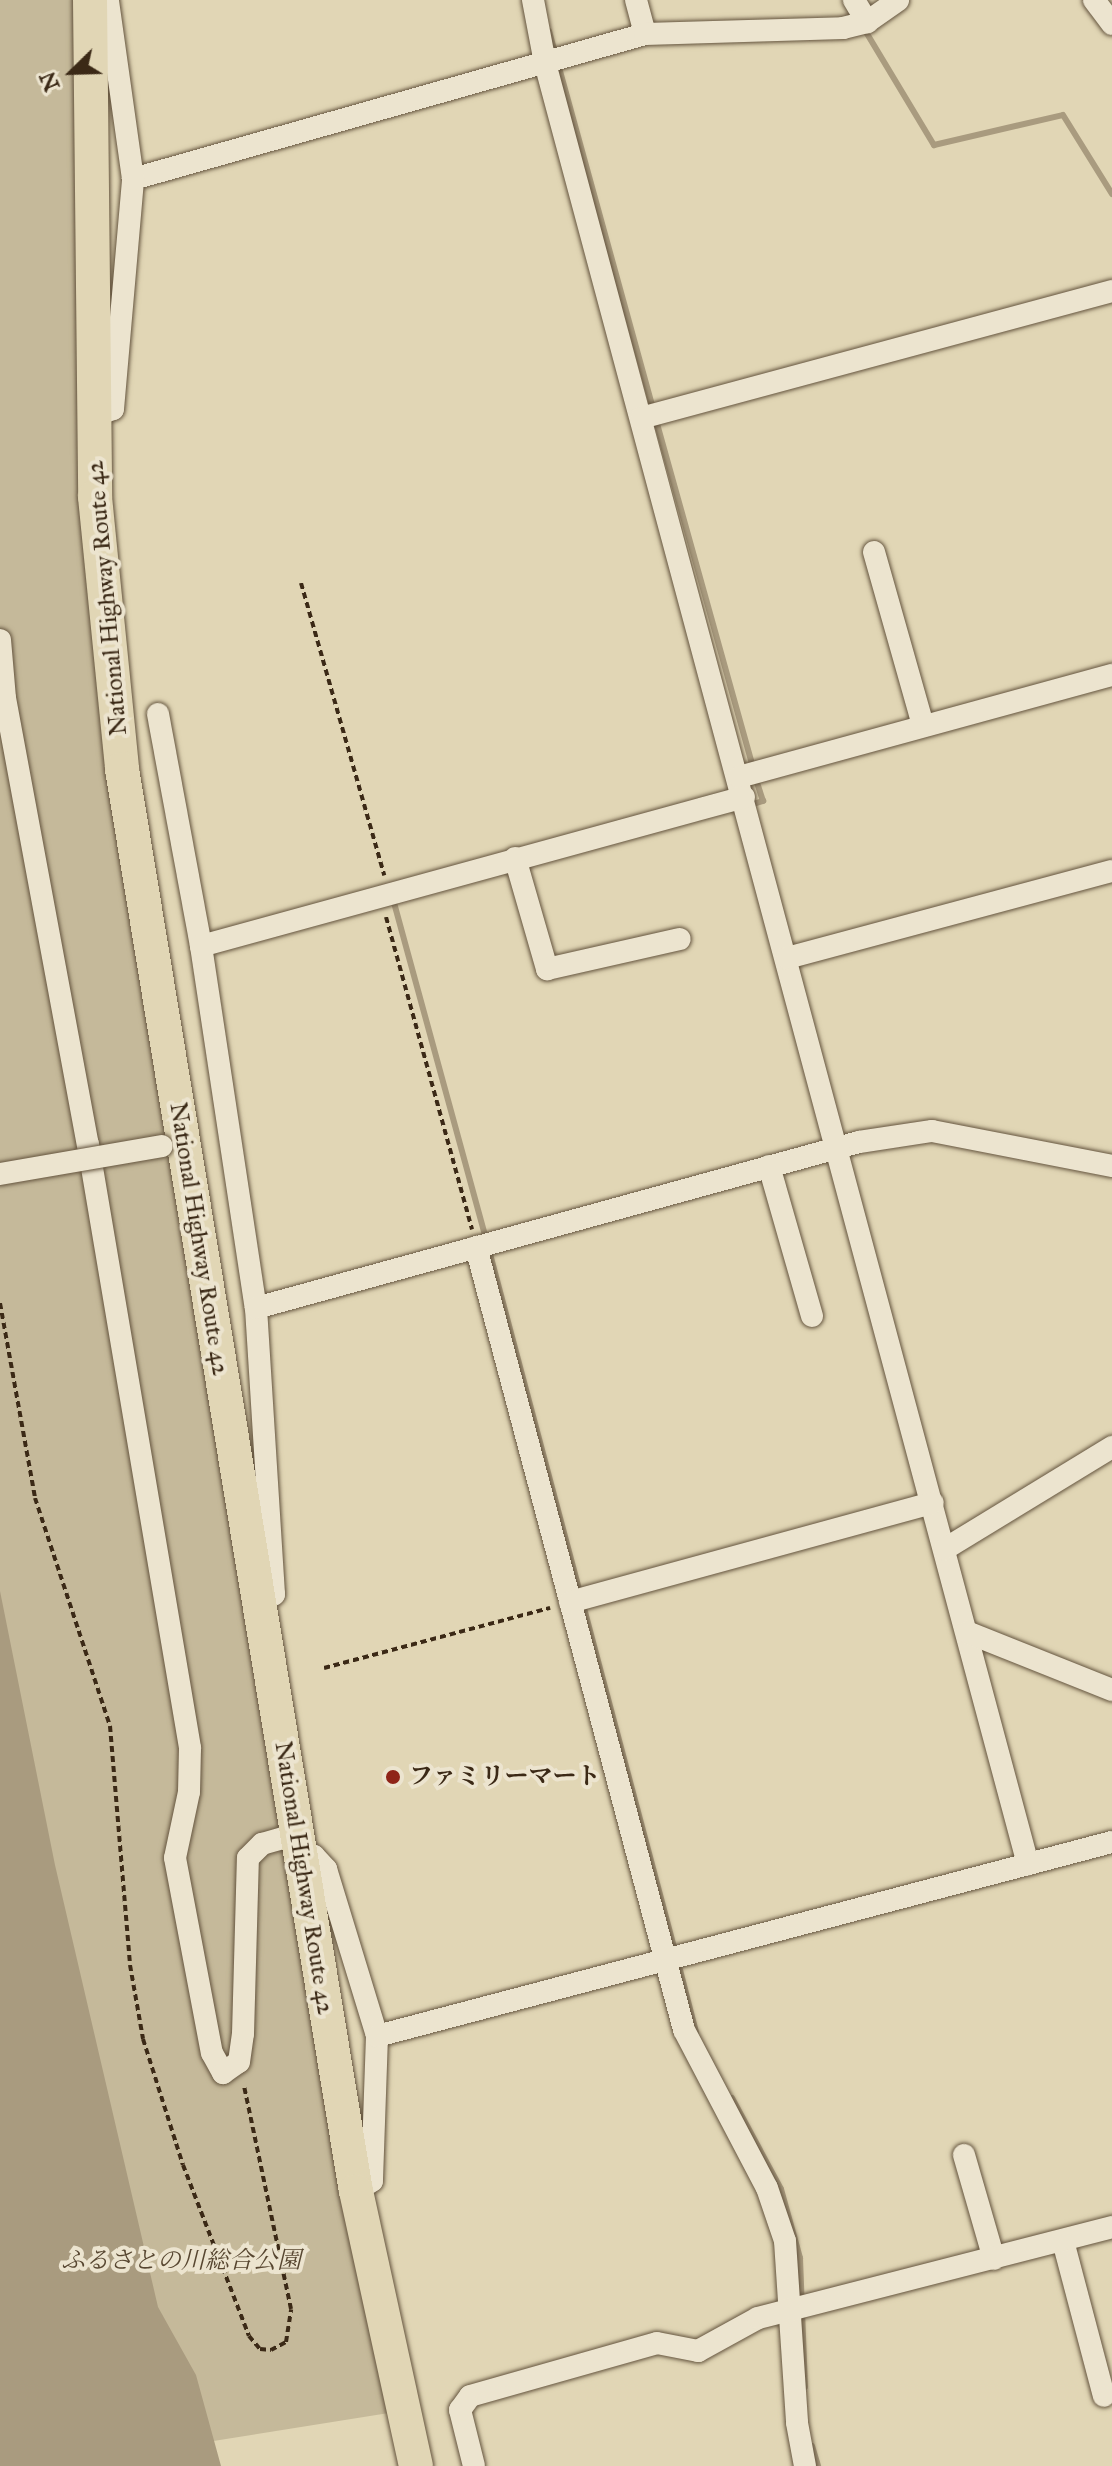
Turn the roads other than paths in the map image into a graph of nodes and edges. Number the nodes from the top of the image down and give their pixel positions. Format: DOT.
graph roads {
  1 [pos="90,0"];
  2 [pos="108,0"];
  3 [pos="533,0"];
  4 [pos="636,0"];
  5 [pos="854,0"];
  6 [pos="898,0"];
  7 [pos="1094,0"];
  8 [pos="867,22"];
  9 [pos="1112,24"];
  10 [pos="645,34"];
  11 [pos="545,63"];
  12 [pos="133,179"];
  13 [pos="1112,291"];
  14 [pos="93,416"];
  15 [pos="641,418"];
  16 [pos="874,552"];
  17 [pos="0,640"];
  18 [pos="1112,675"];
  19 [pos="158,714"];
  20 [pos="923,725"];
  21 [pos="741,787"];
  22 [pos="515,858"];
  23 [pos="1112,871"];
  24 [pos="680,939"];
  25 [pos="201,946"];
  26 [pos="787,958"];
  27 [pos="173,1144"];
  28 [pos="837,1148"];
  29 [pos="769,1166"];
  30 [pos="1112,1166"];
  31 [pos="0,1174"];
  32 [pos="476,1247"];
  33 [pos="256,1308"];
  34 [pos="812,1316"];
  35 [pos="1112,1447"];
  36 [pos="933,1503"];
  37 [pos="945,1549"];
  38 [pos="570,1602"];
  39 [pos="259,1604"];
  40 [pos="967,1632"];
  41 [pos="1112,1690"];
  42 [pos="1112,1842"];
  43 [pos="298,1845"];
  44 [pos="1028,1864"];
  45 [pos="668,1959"];
  46 [pos="377,2036"];
  47 [pos="964,2155"];
  48 [pos="356,2191"];
  49 [pos="1112,2227"];
  50 [pos="1063,2241"];
  51 [pos="994,2259"];
  52 [pos="792,2311"];
  53 [pos="1104,2396"];
  54 [pos="416,2466"];
  55 [pos="474,2466"];
  56 [pos="805,2466"];
  1 -- 14 [label="highway, National Highway Route 42"];
  2 -- 12 [label="street"];
  3 -- 11 [label="street"];
  4 -- 10 [label="street"];
  5 -- 8 [label="street"];
  6 -- 8 [label="street"];
  7 -- 9 [label="street"];
  8 -- 10 [label="street"];
  10 -- 11 [label="street"];
  11 -- 12 [label="street"];
  11 -- 15 [label="street"];
  12 -- 14 [label="street"];
  13 -- 15 [label="street"];
  14 -- 27 [label="highway, National Highway Route 42"];
  15 -- 21 [label="street"];
  16 -- 20 [label="street"];
  17 -- 43 [label="street"];
  18 -- 20 [label="street"];
  19 -- 25 [label="street"];
  20 -- 21 [label="street"];
  21 -- 22 [label="street"];
  21 -- 26 [label="street"];
  22 -- 24 [label="street"];
  22 -- 25 [label="street"];
  23 -- 26 [label="street"];
  25 -- 33 [label="street"];
  26 -- 28 [label="street"];
  27 -- 31 [label="street, bridge"];
  27 -- 39 [label="highway, National Highway Route 42"];
  28 -- 29 [label="street"];
  28 -- 30 [label="street"];
  28 -- 36 [label="street"];
  29 -- 32 [label="street"];
  29 -- 34 [label="street"];
  32 -- 33 [label="street"];
  32 -- 38 [label="street"];
  33 -- 39 [label="street"];
  35 -- 37 [label="street"];
  36 -- 37 [label="street"];
  36 -- 38 [label="street"];
  37 -- 40 [label="street"];
  38 -- 45 [label="street"];
  39 -- 43 [label="highway, National Highway Route 42"];
  40 -- 41 [label="street"];
  40 -- 44 [label="street"];
  42 -- 44 [label="street"];
  43 -- 46 [label="street"];
  43 -- 48 [label="highway, National Highway Route 42"];
  44 -- 45 [label="street"];
  45 -- 46 [label="street"];
  45 -- 52 [label="street"];
  46 -- 48 [label="street"];
  47 -- 51 [label="street"];
  48 -- 54 [label="highway, National Highway Route 42"];
  49 -- 50 [label="street"];
  50 -- 51 [label="street"];
  50 -- 53 [label="street"];
  51 -- 52 [label="street"];
  52 -- 55 [label="street"];
  52 -- 56 [label="street"];
}
